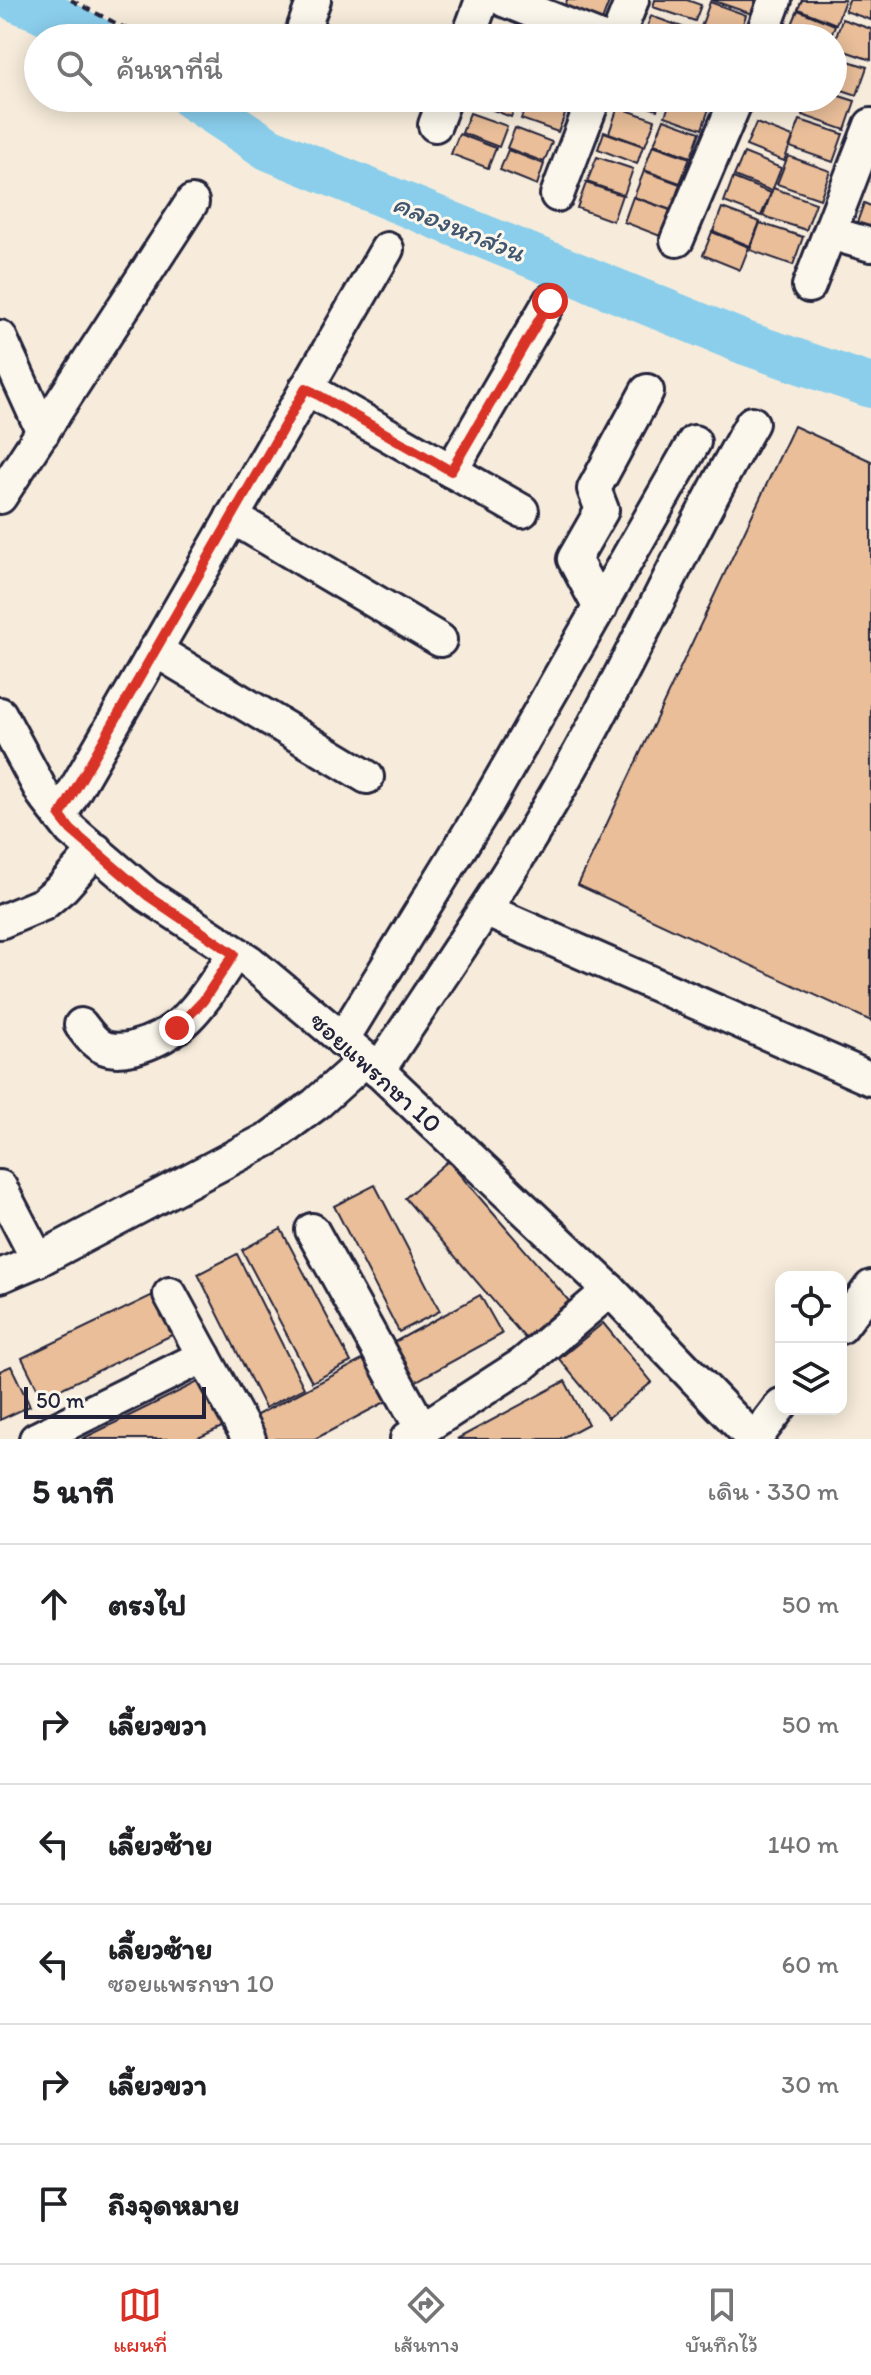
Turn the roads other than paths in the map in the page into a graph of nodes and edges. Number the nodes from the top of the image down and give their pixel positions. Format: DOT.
graph roads {
  1 [pos="314,0"];
  2 [pos="482,0"];
  3 [pos="504,0"];
  4 [pos="632,0"];
  5 [pos="775,0"];
  6 [pos="305,24"];
  7 [pos="473,24"];
  8 [pos="565,24"];
  9 [pos="623,24"];
  10 [pos="766,24"];
  11 [pos="589,112"];
  12 [pos="730,112"];
  13 [pos="871,125"];
  14 [pos="557,195"];
  15 [pos="192,202"];
  16 [pos="830,233"];
  17 [pos="677,240"];
  18 [pos="871,245"];
  19 [pos="387,249"];
  20 [pos="809,286"];
  21 [pos="550,301"];
  22 [pos="0,337"];
  23 [pos="306,388"];
  24 [pos="647,391"];
  25 [pos="752,423"];
  26 [pos="43,432"];
  27 [pos="694,442"];
  28 [pos="451,471"];
  29 [pos="0,497"];
  30 [pos="522,511"];
  31 [pos="232,517"];
  32 [pos="600,608"];
  33 [pos="440,640"];
  34 [pos="155,650"];
  35 [pos="0,714"];
  36 [pos="367,777"];
  37 [pos="60,816"];
  38 [pos="96,850"];
  39 [pos="485,910"];
  40 [pos="0,922"];
  41 [pos="234,954"];
  42 [pos="81,1025"];
  43 [pos="362,1057"];
  44 [pos="871,1079"];
  45 [pos="0,1187"];
  46 [pos="312,1230"];
  47 [pos="38,1260"];
  48 [pos="0,1276"];
  49 [pos="871,1287"];
  50 [pos="610,1290"];
  51 [pos="170,1294"];
  52 [pos="847,1319"];
  53 [pos="204,1356"];
  54 [pos="775,1413"];
  55 [pos="415,1435"];
  56 [pos="36,1439"];
  57 [pos="249,1439"];
  58 [pos="754,1439"];
  1 -- 6 [label="street"];
  2 -- 7 [label="street"];
  3 -- 8 [label="street"];
  4 -- 9 [label="street"];
  5 -- 10 [label="street"];
  11 -- 14 [label="street"];
  12 -- 17 [label="street"];
  13 -- 16 [label="street"];
  15 -- 26 [label="street"];
  16 -- 18 [label="street"];
  16 -- 20 [label="street"];
  19 -- 23 [label="street"];
  21 -- 28 [label="street"];
  22 -- 26 [label="street"];
  23 -- 28 [label="street"];
  23 -- 31 [label="street"];
  24 -- 32 [label="street"];
  25 -- 39 [label="street"];
  26 -- 29 [label="street"];
  27 -- 32 [label="street"];
  28 -- 30 [label="street"];
  31 -- 33 [label="street"];
  31 -- 34 [label="street"];
  32 -- 43 [label="street"];
  34 -- 36 [label="street"];
  34 -- 37 [label="street"];
  35 -- 37 [label="street, ซอยแพรกษา 10"];
  37 -- 38 [label="street, ซอยแพรกษา 10"];
  38 -- 40 [label="street"];
  38 -- 41 [label="street, ซอยแพรกษา 10"];
  39 -- 43 [label="street"];
  39 -- 44 [label="street"];
  41 -- 42 [label="street"];
  41 -- 43 [label="street, ซอยแพรกษา 10"];
  43 -- 47 [label="street"];
  43 -- 50 [label="street, ซอยแพรกษา 10"];
  45 -- 47 [label="street"];
  46 -- 55 [label="street"];
  47 -- 48 [label="street"];
  49 -- 52 [label="street"];
  50 -- 55 [label="street"];
  50 -- 58 [label="street, ซอยแพรกษา 10"];
  51 -- 53 [label="street"];
  53 -- 56 [label="street"];
  53 -- 57 [label="street"];
  54 -- 58 [label="street"];
}
